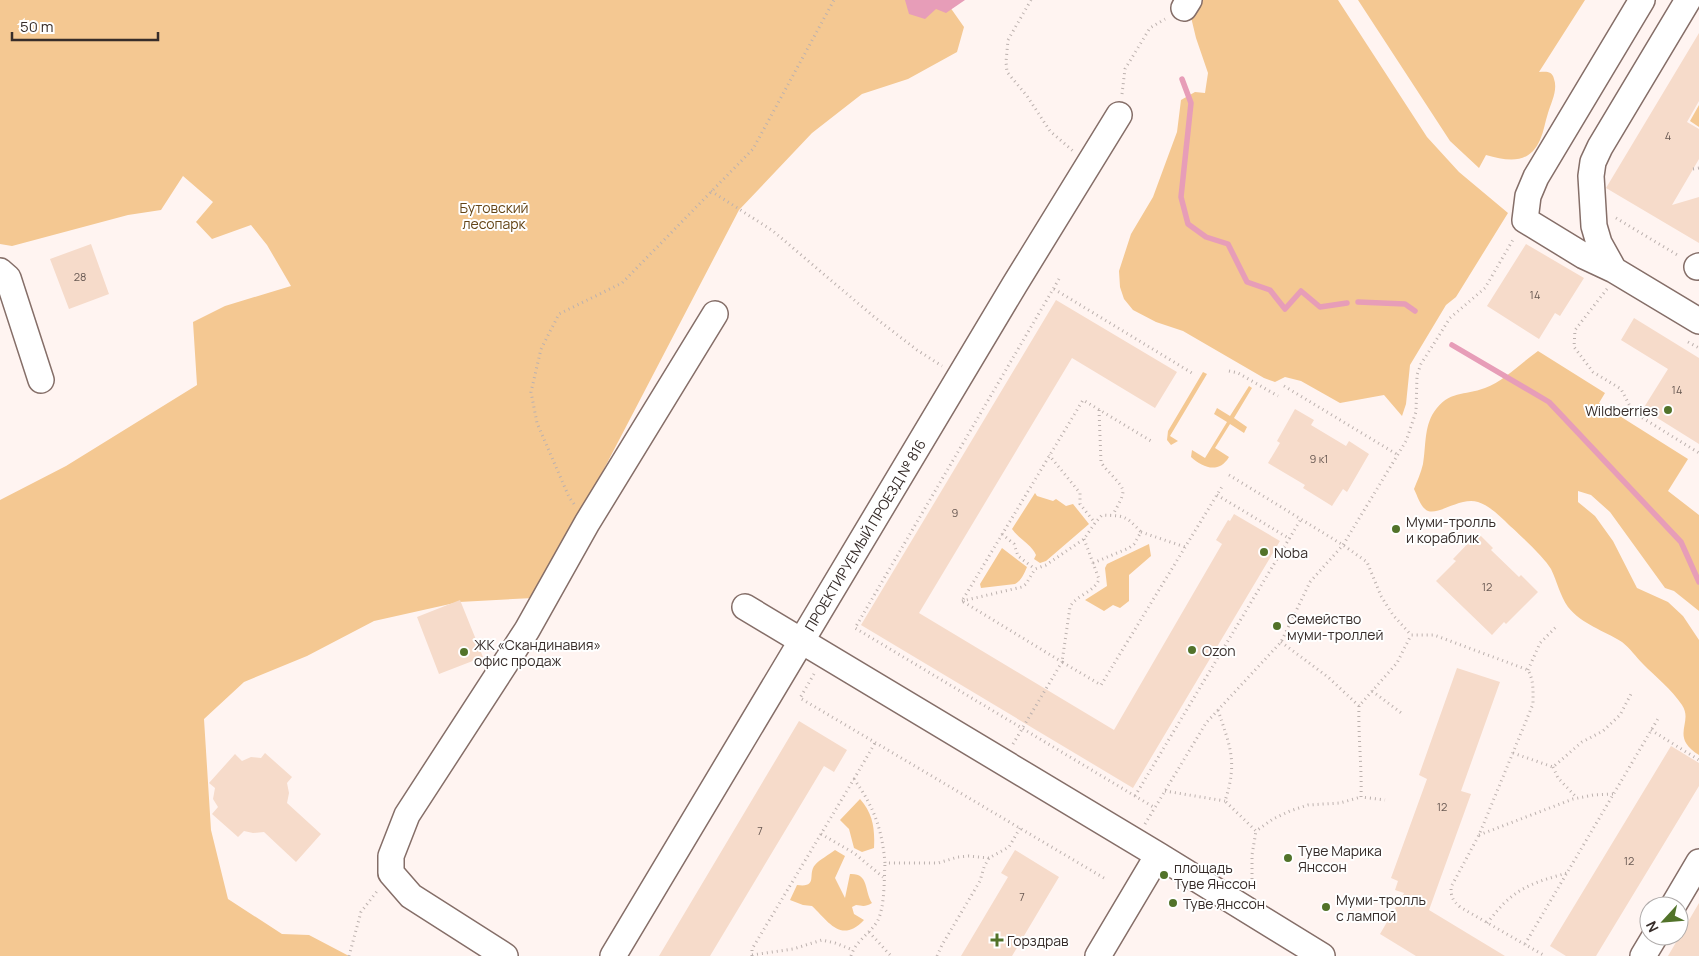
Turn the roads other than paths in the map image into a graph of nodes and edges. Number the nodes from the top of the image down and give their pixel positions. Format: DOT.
graph roads {
  1 [pos="1642,0"];
  2 [pos="1688,0"];
  3 [pos="1119,114"];
  4 [pos="0,271"];
  5 [pos="1611,279"];
  6 [pos="715,314"];
  7 [pos="1699,321"];
  8 [pos="41,380"];
  9 [pos="745,607"];
  10 [pos="801,641"];
  11 [pos="1158,855"];
  12 [pos="1699,862"];
  13 [pos="1679,896"];
  14 [pos="506,956"];
  15 [pos="613,956"];
  16 [pos="1098,956"];
  17 [pos="1322,956"];
  1 -- 5 [label="street"];
  2 -- 5 [label="street"];
  3 -- 10 [label="street, ПРОЕКТИРУЕМЫЙ ПРОЕЗД № 816"];
  4 -- 8 [label="street"];
  5 -- 7 [label="street"];
  6 -- 14 [label="street"];
  9 -- 10 [label="street"];
  10 -- 11 [label="street"];
  10 -- 15 [label="street, ПРОЕКТИРУЕМЫЙ ПРОЕЗД № 816"];
  11 -- 16 [label="street"];
  11 -- 17 [label="street"];
  12 -- 13 [label="street"];
}
